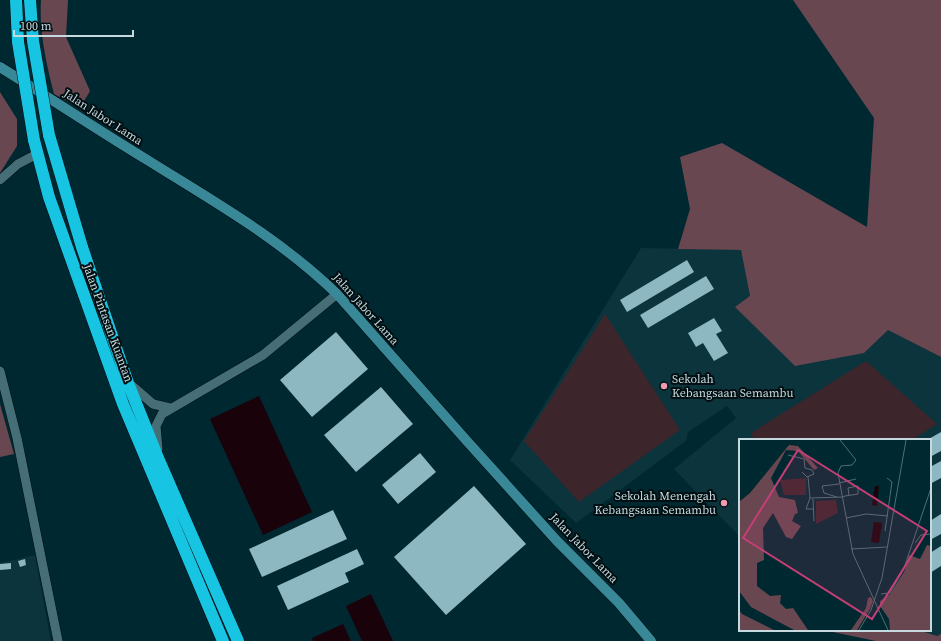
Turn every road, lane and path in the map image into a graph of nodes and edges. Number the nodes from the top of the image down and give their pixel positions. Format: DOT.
graph roads {
  1 [pos="16,0"];
  2 [pos="30,0"];
  3 [pos="0,67"];
  4 [pos="37,154"];
  5 [pos="0,180"];
  6 [pos="337,294"];
  7 [pos="0,371"];
  8 [pos="128,383"];
  9 [pos="170,408"];
  10 [pos="158,458"];
  11 [pos="58,641"];
  12 [pos="223,641"];
  13 [pos="238,641"];
  14 [pos="651,641"];
  1 -- 4 [label="highway, Jalan Pintasan Kuantan, bridge"];
  2 -- 8 [label="highway, Jalan Pintasan Kuantan, bridge"];
  3 -- 6 [label="street, Jalan Jabor Lama"];
  4 -- 5 [label="street"];
  4 -- 12 [label="highway, Jalan Pintasan Kuantan"];
  6 -- 9 [label="street"];
  6 -- 14 [label="street, Jalan Jabor Lama"];
  7 -- 11 [label="street"];
  8 -- 9 [label="street"];
  8 -- 10 [label="highway, Jalan Pintasan Kuantan"];
  9 -- 10 [label="street"];
  10 -- 13 [label="highway, Jalan Pintasan Kuantan"];
}
